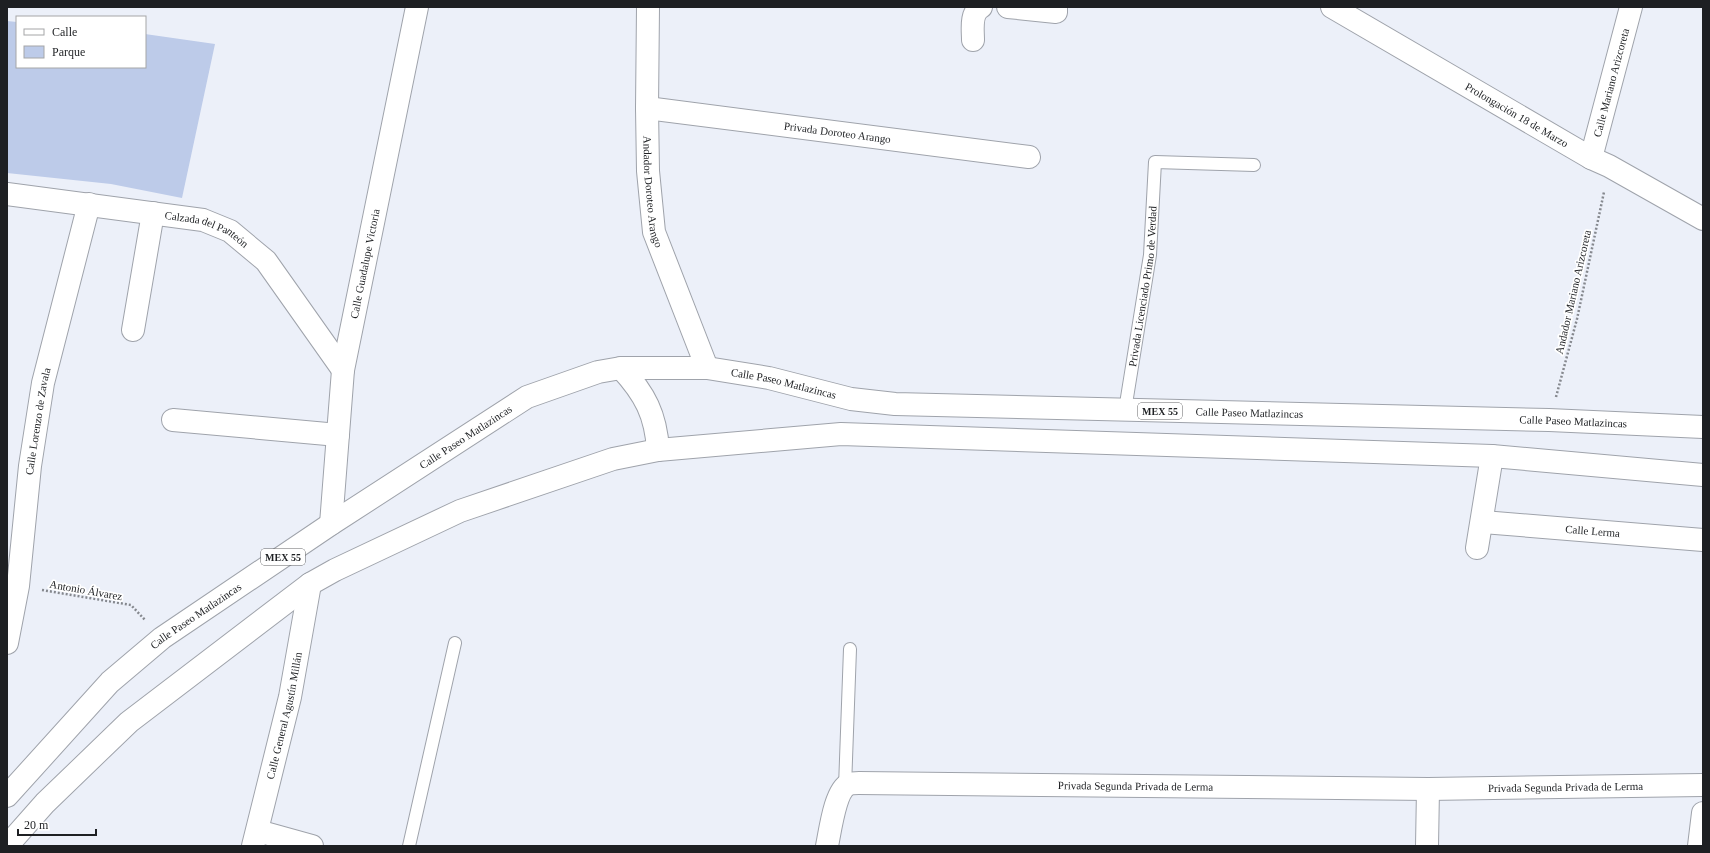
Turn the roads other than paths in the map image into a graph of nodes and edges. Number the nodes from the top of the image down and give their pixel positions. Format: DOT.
graph roads {
  1 [pos="417,7"];
  2 [pos="648,7"];
  3 [pos="981,7"];
  4 [pos="1008,7"];
  5 [pos="1056,7"];
  6 [pos="1332,7"];
  7 [pos="1631,7"];
  8 [pos="973,40"];
  9 [pos="646,108"];
  10 [pos="1029,157"];
  11 [pos="1600,162"];
  12 [pos="1254,165"];
  13 [pos="7,194"];
  14 [pos="89,204"];
  15 [pos="153,213"];
  16 [pos="1703,219"];
  17 [pos="133,330"];
  18 [pos="621,368"];
  19 [pos="707,368"];
  20 [pos="343,370"];
  21 [pos="1125,410"];
  22 [pos="173,420"];
  23 [pos="1703,426"];
  24 [pos="338,435"];
  25 [pos="658,450"];
  26 [pos="1492,456"];
  27 [pos="1703,475"];
  28 [pos="1483,522"];
  29 [pos="331,524"];
  30 [pos="1703,540"];
  31 [pos="1478,548"];
  32 [pos="310,584"];
  33 [pos="13,600"];
  34 [pos="7,643"];
  35 [pos="455,643"];
  36 [pos="850,649"];
  37 [pos="1703,785"];
  38 [pos="845,787"];
  39 [pos="1428,789"];
  40 [pos="7,796"];
  41 [pos="1703,813"];
  42 [pos="255,838"];
  43 [pos="7,846"];
  44 [pos="312,846"];
  45 [pos="409,846"];
  46 [pos="827,846"];
  47 [pos="1427,846"];
  48 [pos="1699,846"];
  1 -- 20 [label="main road, Calle Guadalupe Victoria"];
  2 -- 9 [label="main road, Andador Doroteo Arango"];
  3 -- 8 [label="main road"];
  4 -- 5 [label="main road"];
  6 -- 11 [label="main road, Prolongación 18 de Marzo"];
  7 -- 11 [label="main road, Calle Mariano Arizcoreta"];
  9 -- 10 [label="main road, Privada Doroteo Arango"];
  9 -- 19 [label="main road, Andador Doroteo Arango"];
  11 -- 16 [label="main road, Prolongación 18 de Marzo"];
  12 -- 21 [label="lane, Privada Licenciado Primo de Verdad"];
  13 -- 14 [label="main road, Calzada del Panteón"];
  14 -- 15 [label="main road, Calzada del Panteón"];
  14 -- 33 [label="main road, Calle Lorenzo de Zavala"];
  15 -- 17 [label="main road"];
  15 -- 20 [label="main road, Calzada del Panteón"];
  18 -- 19 [label="main road, Calle Paseo Matlazincas / MEX 55"];
  18 -- 25 [label="main road"];
  18 -- 29 [label="main road, Calle Paseo Matlazincas / MEX 55"];
  19 -- 21 [label="main road, Calle Paseo Matlazincas / MEX 55"];
  20 -- 24 [label="main road, Calle Guadalupe Victoria"];
  21 -- 23 [label="main road, Calle Paseo Matlazincas / MEX 55"];
  22 -- 24 [label="main road"];
  24 -- 29 [label="main road, Calle Guadalupe Victoria"];
  25 -- 26 [label="main road"];
  25 -- 32 [label="main road"];
  26 -- 27 [label="main road"];
  26 -- 28 [label="main road"];
  28 -- 30 [label="main road, Calle Lerma"];
  28 -- 31 [label="main road"];
  29 -- 40 [label="main road, Calle Paseo Matlazincas / MEX 55"];
  32 -- 42 [label="main road, Calle General Agustín Millán"];
  32 -- 43 [label="main road"];
  33 -- 34 [label="main road, Calle Lorenzo de Zavala"];
  35 -- 45 [label="lane"];
  36 -- 38 [label="lane"];
  37 -- 39 [label="main road, Privada Segunda Privada de Lerma"];
  38 -- 39 [label="main road, Privada Segunda Privada de Lerma"];
  38 -- 46 [label="main road"];
  39 -- 47 [label="main road"];
  41 -- 48 [label="main road"];
  42 -- 44 [label="main road"];
}
